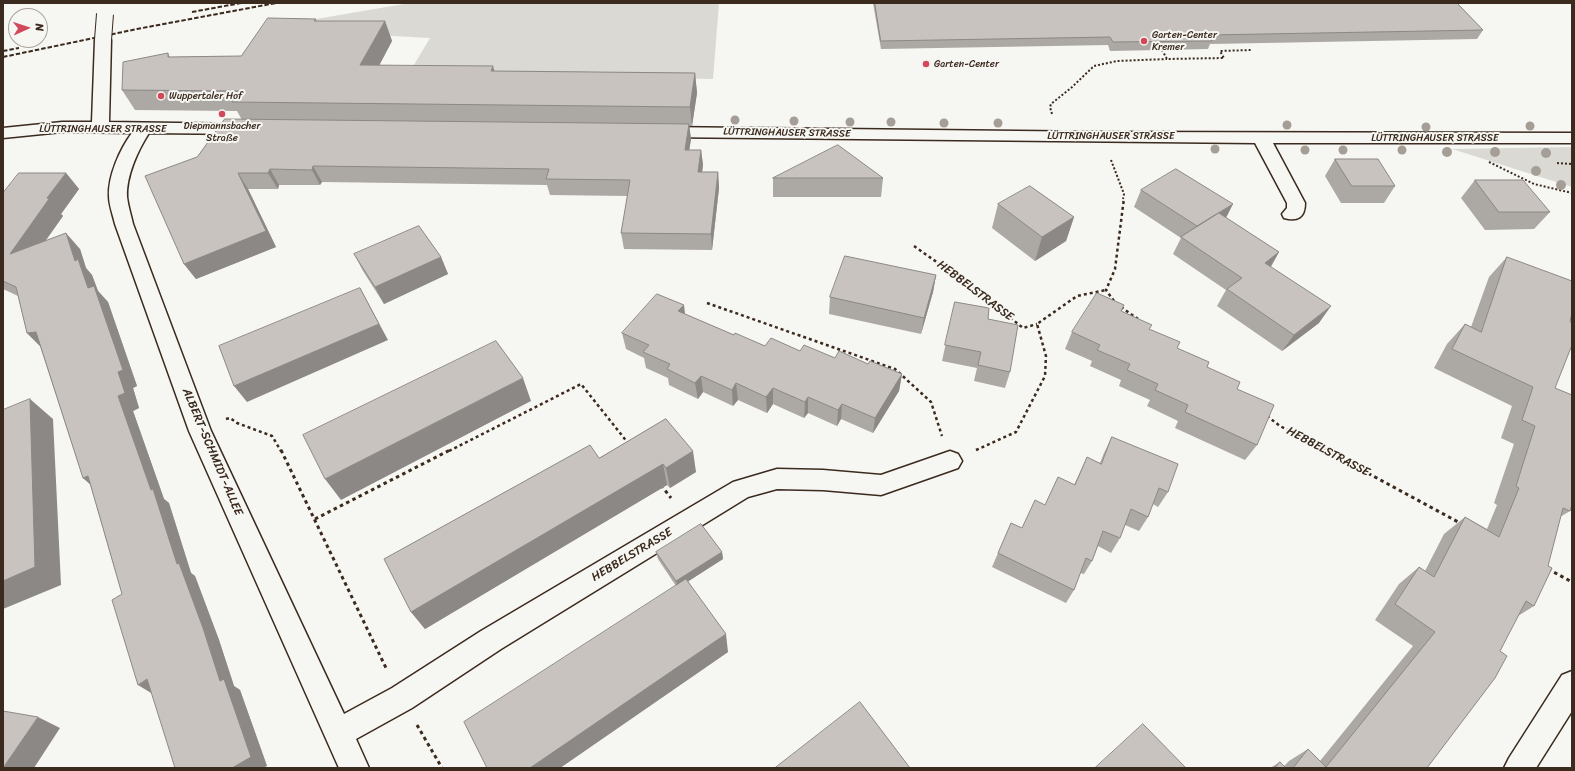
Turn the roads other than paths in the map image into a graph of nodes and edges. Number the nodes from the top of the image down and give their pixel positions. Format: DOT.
graph roads {
  1 [pos="105,7"];
  2 [pos="100,127"];
  3 [pos="144,128"];
  4 [pos="262,129"];
  5 [pos="644,132"];
  6 [pos="3,133"];
  7 [pos="1261,137"];
  8 [pos="1572,138"];
  9 [pos="1291,214"];
  10 [pos="950,461"];
  11 [pos="1572,685"];
  12 [pos="338,733"];
  13 [pos="353,768"];
  14 [pos="1518,768"];
  1 -- 2 [label="street, bridge"];
  2 -- 3 [label="street, LÜTTRINGHAUSER STRASSE"];
  2 -- 6 [label="street, LÜTTRINGHAUSER STRASSE"];
  3 -- 4 [label="street, LÜTTRINGHAUSER STRASSE"];
  3 -- 12 [label="street, ALBERT-SCHMIDT-ALLEE"];
  5 -- 7 [label="street, LÜTTRINGHAUSER STRASSE"];
  7 -- 8 [label="street, LÜTTRINGHAUSER STRASSE"];
  7 -- 9 [label="street"];
  10 -- 12 [label="street, HEBBELSTRASSE"];
  11 -- 14 [label="street"];
  12 -- 13 [label="street, ALBERT-SCHMIDT-ALLEE"];
}
